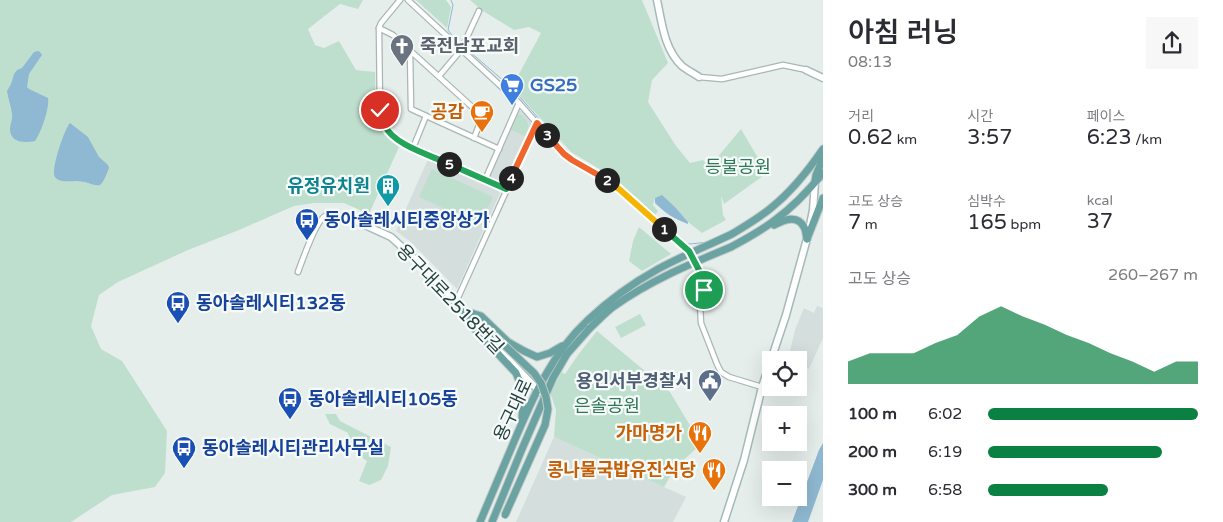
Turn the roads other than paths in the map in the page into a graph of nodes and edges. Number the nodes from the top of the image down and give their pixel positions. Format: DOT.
graph roads {
  1 [pos="400,0"];
  2 [pos="408,0"];
  3 [pos="657,0"];
  4 [pos="479,11"];
  5 [pos="379,28"];
  6 [pos="410,50"];
  7 [pos="461,50"];
  8 [pos="806,70"];
  9 [pos="439,76"];
  10 [pos="823,76"];
  11 [pos="699,77"];
  12 [pos="519,103"];
  13 [pos="426,116"];
  14 [pos="537,123"];
  15 [pos="474,138"];
  16 [pos="823,143"];
  17 [pos="413,148"];
  18 [pos="499,149"];
  19 [pos="823,149"];
  20 [pos="820,157"];
  21 [pos="823,165"];
  22 [pos="823,173"];
  23 [pos="485,180"];
  24 [pos="815,182"];
  25 [pos="506,189"];
  26 [pos="823,198"];
  27 [pos="344,216"];
  28 [pos="760,231"];
  29 [pos="807,239"];
  30 [pos="298,272"];
  31 [pos="456,302"];
  32 [pos="464,311"];
  33 [pos="570,338"];
  34 [pos="565,345"];
  35 [pos="774,351"];
  36 [pos="558,368"];
  37 [pos="762,388"];
  38 [pos="538,390"];
  39 [pos="545,397"];
  40 [pos="528,412"];
  41 [pos="522,424"];
  42 [pos="522,449"];
  43 [pos="503,519"];
  44 [pos="480,522"];
  45 [pos="492,522"];
  46 [pos="724,522"];
  1 -- 5 [label="street"];
  2 -- 7 [label="street"];
  3 -- 11 [label="street"];
  4 -- 7 [label="street"];
  5 -- 6 [label="street"];
  5 -- 17 [label="street"];
  6 -- 9 [label="street"];
  6 -- 13 [label="street"];
  7 -- 9 [label="street"];
  7 -- 12 [label="street"];
  8 -- 10 [label="street"];
  8 -- 11 [label="street"];
  9 -- 15 [label="street"];
  12 -- 14 [label="street"];
  12 -- 18 [label="street"];
  13 -- 15 [label="street"];
  13 -- 17 [label="street"];
  14 -- 25 [label="street"];
  14 -- 37 [label="street"];
  15 -- 18 [label="street"];
  16 -- 20 [label="street"];
  17 -- 23 [label="street"];
  18 -- 23 [label="street"];
  19 -- 20 [label="main road"];
  20 -- 24 [label="main road"];
  20 -- 33 [label="main road, 용구대로, bridge"];
  21 -- 24 [label="main road"];
  22 -- 24 [label="main road"];
  23 -- 25 [label="street"];
  24 -- 28 [label="main road"];
  24 -- 29 [label="street"];
  25 -- 31 [label="street"];
  26 -- 29 [label="main road"];
  27 -- 30 [label="street"];
  27 -- 31 [label="street, 용구대로2518번길"];
  28 -- 29 [label="main road"];
  28 -- 36 [label="main road, 용구대로, bridge"];
  29 -- 35 [label="street"];
  31 -- 32 [label="street, 용구대로2518번길"];
  32 -- 34 [label="main road"];
  32 -- 38 [label="street, 용구대로2518번길"];
  32 -- 41 [label="main road"];
  32 -- 43 [label="main road, bridge"];
  33 -- 34 [label="main road, 용구대로"];
  33 -- 36 [label="main road"];
  34 -- 38 [label="main road, 용구대로"];
  36 -- 39 [label="main road, 용구대로"];
  37 -- 46 [label="street"];
  38 -- 39 [label="street, 용구대로2518번길"];
  38 -- 40 [label="main road, 용구대로"];
  39 -- 42 [label="main road, 용구대로"];
  40 -- 41 [label="main road, 용구대로"];
  40 -- 42 [label="main road"];
  41 -- 44 [label="main road, 용구대로"];
  42 -- 45 [label="main road, 용구대로"];
}
